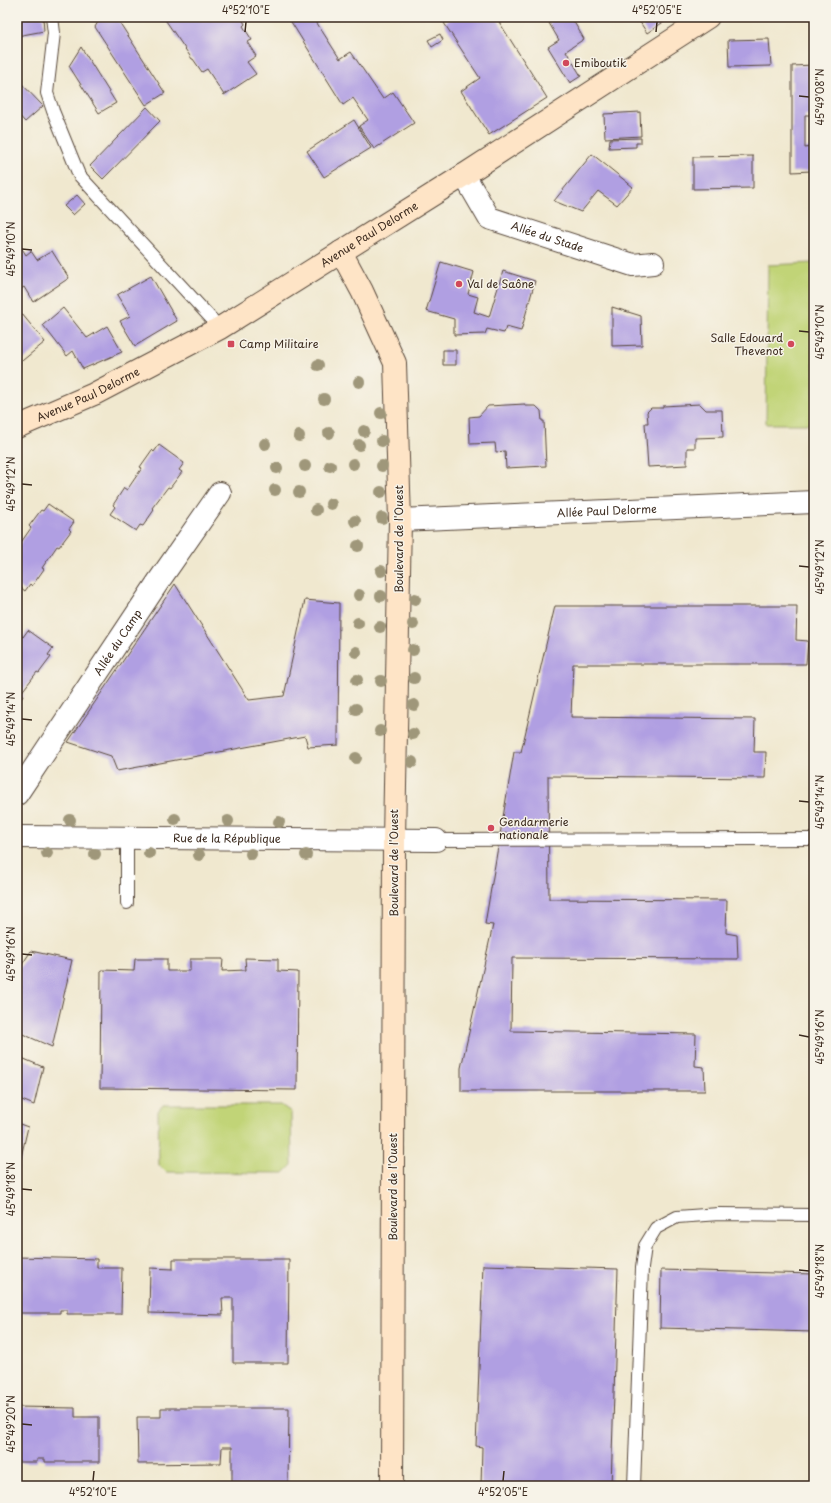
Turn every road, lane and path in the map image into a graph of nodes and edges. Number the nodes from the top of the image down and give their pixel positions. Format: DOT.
graph roads {
  1 [pos="52,17"];
  2 [pos="708,17"];
  3 [pos="464,175"];
  4 [pos="341,252"];
  5 [pos="653,263"];
  6 [pos="220,328"];
  7 [pos="17,427"];
  8 [pos="220,493"];
  9 [pos="814,502"];
  10 [pos="400,520"];
  11 [pos="17,794"];
  12 [pos="17,836"];
  13 [pos="127,837"];
  14 [pos="394,839"];
  15 [pos="814,839"];
  16 [pos="436,840"];
  17 [pos="127,903"];
  18 [pos="814,1215"];
  19 [pos="392,1486"];
  20 [pos="634,1486"];
  1 -- 6 [label="lane"];
  2 -- 3 [label="street, Avenue Paul Delorme"];
  3 -- 4 [label="street, Avenue Paul Delorme"];
  3 -- 5 [label="street, Allée du Stade"];
  4 -- 6 [label="street, Avenue Paul Delorme"];
  4 -- 10 [label="street, Boulevard de l'Ouest"];
  6 -- 7 [label="street, Avenue Paul Delorme"];
  8 -- 11 [label="street, Allée du Camp"];
  9 -- 10 [label="street, Allée Paul Delorme"];
  10 -- 14 [label="street, Boulevard de l'Ouest"];
  12 -- 13 [label="street, Rue de la République"];
  13 -- 14 [label="street, Rue de la République"];
  13 -- 17 [label="lane"];
  14 -- 16 [label="street, Rue de la République"];
  14 -- 19 [label="street, Boulevard de l'Ouest"];
  15 -- 16 [label="lane"];
  18 -- 20 [label="lane"];
}
